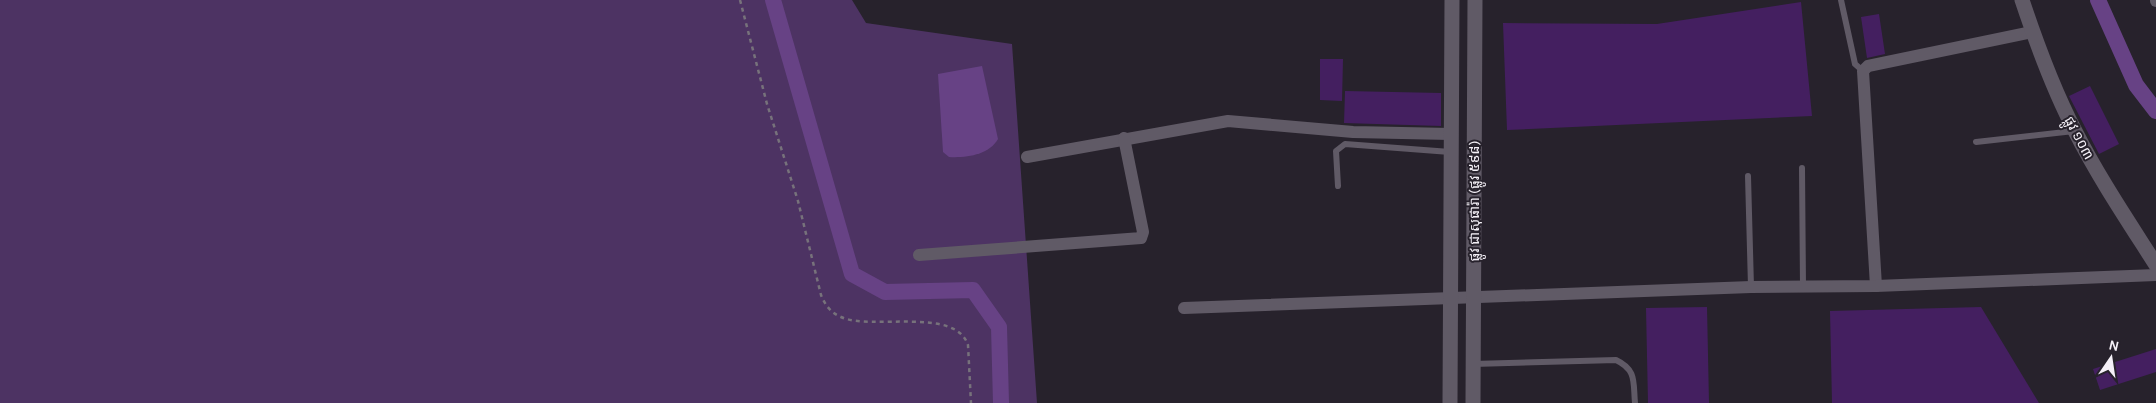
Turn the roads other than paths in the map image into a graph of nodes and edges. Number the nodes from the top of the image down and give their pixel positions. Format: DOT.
graph roads {
  1 [pos="1452,0"];
  2 [pos="1475,0"];
  3 [pos="1841,0"];
  4 [pos="2022,0"];
  5 [pos="2032,32"];
  6 [pos="1452,43"];
  7 [pos="1475,43"];
  8 [pos="1863,70"];
  9 [pos="2074,131"];
  10 [pos="1451,134"];
  11 [pos="1124,138"];
  12 [pos="1976,142"];
  13 [pos="1451,152"];
  14 [pos="1027,157"];
  15 [pos="1802,168"];
  16 [pos="1748,176"];
  17 [pos="1338,186"];
  18 [pos="919,255"];
  19 [pos="2156,266"];
  20 [pos="2156,275"];
  21 [pos="1876,286"];
  22 [pos="1751,287"];
  23 [pos="1803,288"];
  24 [pos="1474,297"];
  25 [pos="1451,298"];
  26 [pos="1184,308"];
  27 [pos="1474,364"];
  28 [pos="1450,403"];
  29 [pos="1473,403"];
  30 [pos="1635,403"];
  1 -- 6 [label="main road, ផ្លូវ ជាសុផារ៉ា (ផ្លូវ ៥៩៨)"];
  2 -- 7 [label="main road, ផ្លូវ ជាសុផារ៉ា (ផ្លូវ ៥៩៨)"];
  3 -- 8 [label="lane"];
  4 -- 5 [label="main road, ផ្លូវ ១០៣"];
  5 -- 8 [label="street"];
  5 -- 9 [label="main road, ផ្លូវ ១០៣"];
  6 -- 7 [label="main road"];
  6 -- 10 [label="main road, ផ្លូវ ជាសុផារ៉ា (ផ្លូវ ៥៩៨)"];
  7 -- 24 [label="main road, ផ្លូវ ជាសុផារ៉ា (ផ្លូវ ៥៩៨)"];
  8 -- 21 [label="street"];
  9 -- 12 [label="lane"];
  9 -- 19 [label="main road, ផ្លូវ ១០៣"];
  10 -- 11 [label="street"];
  10 -- 13 [label="main road, ផ្លូវ ជាសុផារ៉ា (ផ្លូវ ៥៩៨)"];
  11 -- 14 [label="street"];
  11 -- 18 [label="street"];
  13 -- 17 [label="lane"];
  13 -- 25 [label="main road, ផ្លូវ ជាសុផារ៉ា (ផ្លូវ ៥៩៨)"];
  15 -- 23 [label="lane"];
  16 -- 22 [label="lane"];
  20 -- 21 [label="street"];
  21 -- 23 [label="street"];
  22 -- 23 [label="street"];
  22 -- 24 [label="street"];
  24 -- 25 [label="street"];
  24 -- 27 [label="main road, ផ្លូវ ជាសុផារ៉ា (ផ្លូវ ៥៩៨)"];
  25 -- 26 [label="street"];
  25 -- 28 [label="main road, ផ្លូវ ជាសុផារ៉ា (ផ្លូវ ៥៩៨)"];
  27 -- 29 [label="main road, ផ្លូវ ជាសុផារ៉ា (ផ្លូវ ៥៩៨)"];
  27 -- 30 [label="lane"];
}
